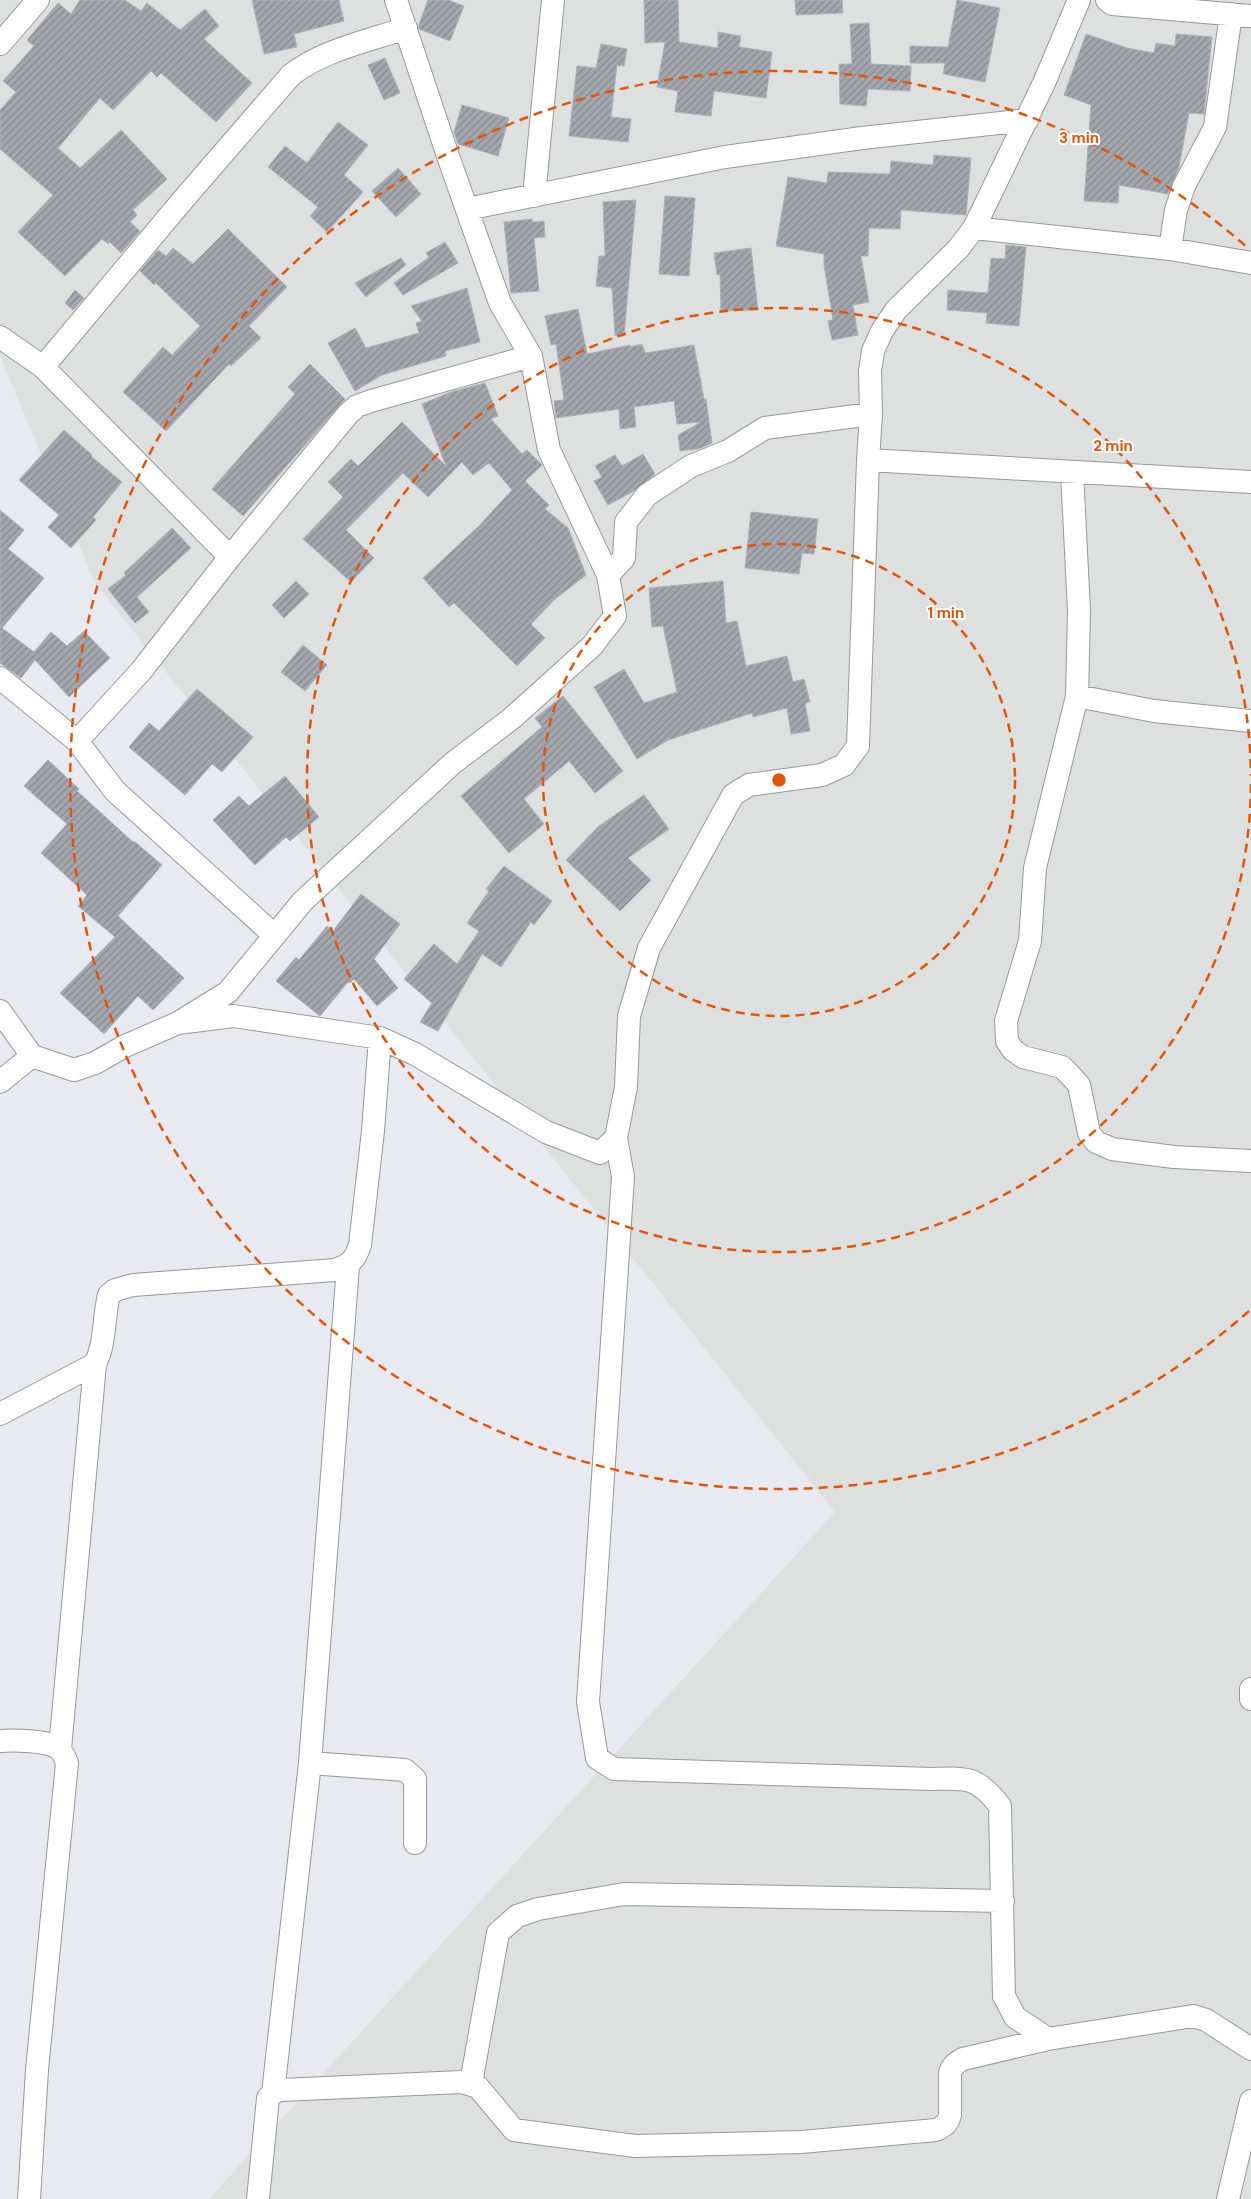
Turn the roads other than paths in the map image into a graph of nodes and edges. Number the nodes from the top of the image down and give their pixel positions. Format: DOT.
graph roads {
  1 [pos="38,0"];
  2 [pos="396,0"];
  3 [pos="553,0"];
  4 [pos="1079,0"];
  5 [pos="1107,0"];
  6 [pos="1241,15"];
  7 [pos="406,28"];
  8 [pos="0,44"];
  9 [pos="1027,120"];
  10 [pos="534,196"];
  11 [pos="467,209"];
  12 [pos="974,228"];
  13 [pos="1170,249"];
  14 [pos="1251,263"];
  15 [pos="0,337"];
  16 [pos="531,356"];
  17 [pos="43,367"];
  18 [pos="871,414"];
  19 [pos="868,460"];
  20 [pos="1072,472"];
  21 [pos="1251,482"];
  22 [pos="230,556"];
  23 [pos="608,575"];
  24 [pos="0,678"];
  25 [pos="1077,696"];
  26 [pos="1251,721"];
  27 [pos="77,741"];
  28 [pos="274,935"];
  29 [pos="0,1011"];
  30 [pos="178,1023"];
  31 [pos="380,1038"];
  32 [pos="32,1056"];
  33 [pos="0,1082"];
  34 [pos="616,1138"];
  35 [pos="1251,1161"];
  36 [pos="348,1266"];
  37 [pos="95,1364"];
  38 [pos="0,1414"];
  39 [pos="1251,1689"];
  40 [pos="1251,1699"];
  41 [pos="0,1742"];
  42 [pos="60,1749"];
  43 [pos="310,1763"];
  44 [pos="415,1843"];
  45 [pos="1003,1902"];
  46 [pos="1048,2039"];
  47 [pos="1251,2048"];
  48 [pos="471,2083"];
  49 [pos="273,2093"];
  50 [pos="1251,2101"];
  51 [pos="29,2199"];
  52 [pos="258,2199"];
  53 [pos="1228,2199"];
  1 -- 8 [label="street"];
  2 -- 7 [label="street"];
  3 -- 10 [label="street"];
  4 -- 9 [label="street"];
  5 -- 6 [label="street"];
  6 -- 13 [label="street"];
  7 -- 11 [label="street"];
  7 -- 17 [label="street"];
  9 -- 10 [label="street"];
  9 -- 12 [label="street"];
  10 -- 11 [label="street"];
  11 -- 16 [label="street"];
  12 -- 13 [label="street"];
  12 -- 18 [label="street"];
  13 -- 14 [label="street"];
  15 -- 17 [label="street"];
  16 -- 22 [label="street"];
  16 -- 23 [label="street"];
  17 -- 22 [label="street"];
  18 -- 19 [label="street"];
  18 -- 23 [label="street"];
  19 -- 20 [label="street"];
  19 -- 34 [label="street"];
  20 -- 21 [label="street"];
  20 -- 25 [label="street"];
  22 -- 27 [label="street"];
  23 -- 28 [label="street"];
  24 -- 27 [label="street"];
  25 -- 26 [label="street"];
  25 -- 35 [label="street"];
  27 -- 28 [label="street"];
  28 -- 30 [label="street"];
  29 -- 32 [label="street"];
  30 -- 31 [label="street"];
  30 -- 32 [label="street"];
  31 -- 34 [label="street"];
  31 -- 36 [label="street"];
  32 -- 33 [label="street"];
  34 -- 45 [label="street"];
  36 -- 37 [label="street"];
  36 -- 43 [label="street"];
  37 -- 38 [label="street"];
  37 -- 42 [label="street"];
  39 -- 40 [label="street"];
  41 -- 42 [label="street"];
  42 -- 51 [label="street"];
  43 -- 44 [label="street"];
  43 -- 49 [label="street"];
  45 -- 46 [label="street"];
  45 -- 48 [label="street"];
  46 -- 47 [label="street"];
  46 -- 48 [label="street"];
  48 -- 49 [label="street"];
  49 -- 52 [label="street"];
  50 -- 53 [label="street"];
}
